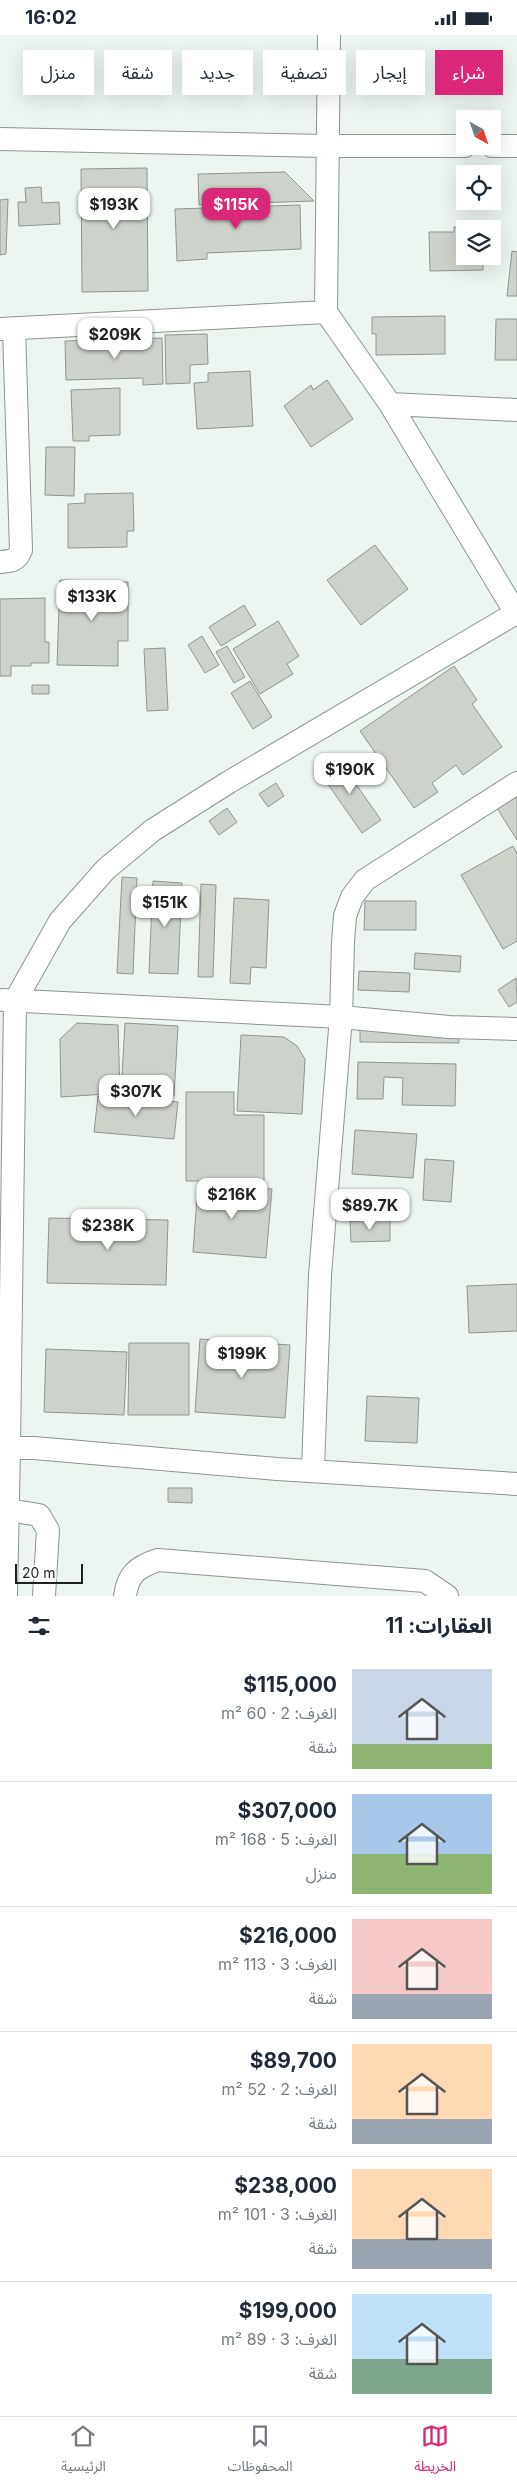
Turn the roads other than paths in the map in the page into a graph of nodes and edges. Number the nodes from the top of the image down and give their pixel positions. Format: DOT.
graph roads {
  1 [pos="329,35"];
  2 [pos="0,139"];
  3 [pos="326,146"];
  4 [pos="456,146"];
  5 [pos="501,146"];
  6 [pos="517,146"];
  7 [pos="326,312"];
  8 [pos="7,329"];
  9 [pos="390,404"];
  10 [pos="517,410"];
  11 [pos="0,562"];
  12 [pos="516,614"];
  13 [pos="517,783"];
  14 [pos="7,1001"];
  15 [pos="341,1017"];
  16 [pos="517,1029"];
  17 [pos="4,1448"];
  18 [pos="313,1470"];
  19 [pos="517,1484"];
  20 [pos="8,1510"];
  21 [pos="6,1596"];
  22 [pos="44,1596"];
  23 [pos="125,1596"];
  24 [pos="447,1596"];
  1 -- 3 [label="street"];
  2 -- 3 [label="street"];
  3 -- 4 [label="street"];
  3 -- 7 [label="street"];
  5 -- 6 [label="street"];
  7 -- 8 [label="street"];
  7 -- 9 [label="street"];
  8 -- 11 [label="street"];
  9 -- 10 [label="street"];
  9 -- 12 [label="street"];
  12 -- 14 [label="street"];
  13 -- 15 [label="street"];
  14 -- 15 [label="street"];
  14 -- 17 [label="street"];
  15 -- 16 [label="street"];
  15 -- 18 [label="street"];
  17 -- 18 [label="street"];
  17 -- 20 [label="street"];
  18 -- 19 [label="street"];
  20 -- 21 [label="street"];
  20 -- 22 [label="street"];
  23 -- 24 [label="street"];
}
